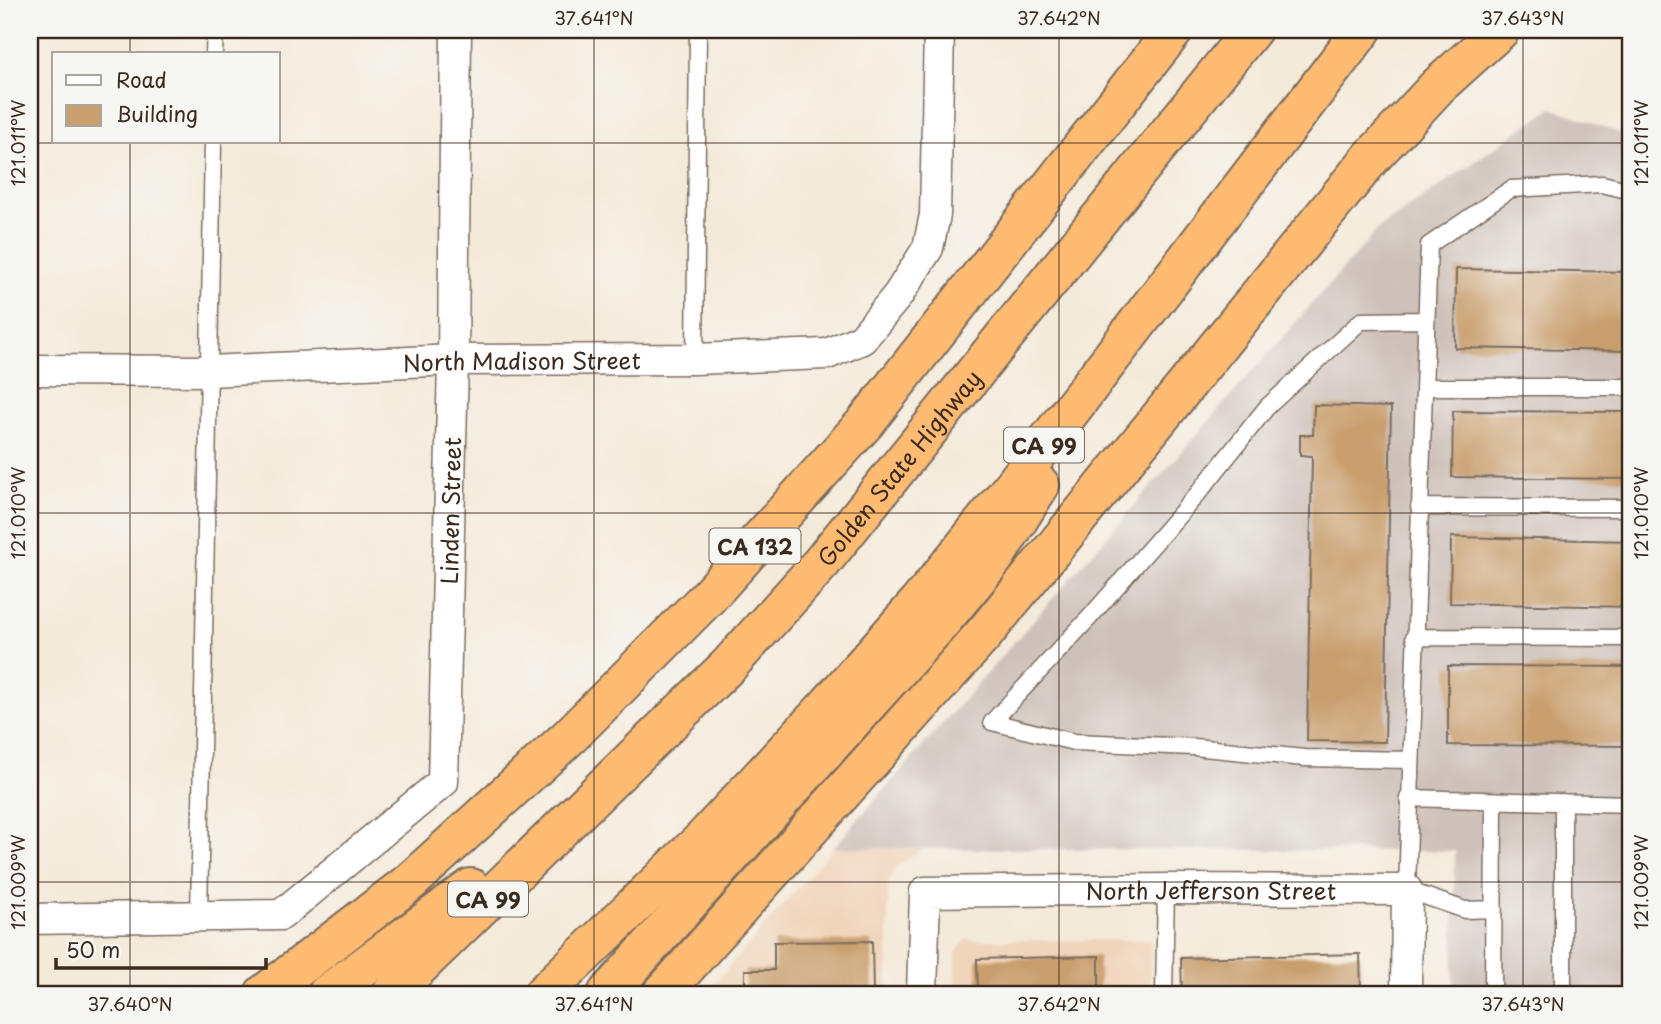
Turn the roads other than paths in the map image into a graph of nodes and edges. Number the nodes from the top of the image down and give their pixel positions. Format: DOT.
graph roads {
  1 [pos="215,30"];
  2 [pos="456,30"];
  3 [pos="698,30"];
  4 [pos="939,30"];
  5 [pos="1174,30"];
  6 [pos="1252,30"];
  7 [pos="1362,30"];
  8 [pos="1500,30"];
  9 [pos="214,52"];
  10 [pos="213,144"];
  11 [pos="1631,191"];
  12 [pos="1426,320"];
  13 [pos="1134,329"];
  14 [pos="695,359"];
  15 [pos="453,360"];
  16 [pos="30,370"];
  17 [pos="208,371"];
  18 [pos="1424,387"];
  19 [pos="1631,387"];
  20 [pos="1419,507"];
  21 [pos="1631,508"];
  22 [pos="1414,637"];
  23 [pos="1631,638"];
  24 [pos="1410,760"];
  25 [pos="1408,798"];
  26 [pos="1494,801"];
  27 [pos="1563,802"];
  28 [pos="586,804"];
  29 [pos="1631,804"];
  30 [pos="1166,888"];
  31 [pos="1407,890"];
  32 [pos="1494,909"];
  33 [pos="199,918"];
  34 [pos="30,919"];
  35 [pos="264,994"];
  36 [pos="327,994"];
  37 [pos="391,994"];
  38 [pos="543,994"];
  39 [pos="607,994"];
  40 [pos="662,994"];
  41 [pos="922,994"];
  42 [pos="1164,994"];
  43 [pos="1406,994"];
  44 [pos="1493,994"];
  45 [pos="1563,994"];
  1 -- 9 [label="lane"];
  2 -- 15 [label="street, Linden Street"];
  3 -- 14 [label="lane"];
  4 -- 14 [label="street, North Madison Street"];
  5 -- 35 [label="highway, CA 132"];
  6 -- 28 [label="highway, Golden State Highway / CA 99"];
  7 -- 13 [label="highway, CA 99"];
  8 -- 40 [label="highway"];
  10 -- 17 [label="lane"];
  11 -- 12 [label="lane"];
  12 -- 18 [label="lane"];
  12 -- 24 [label="lane"];
  13 -- 38 [label="highway, CA 99"];
  13 -- 39 [label="highway"];
  14 -- 15 [label="street, North Madison Street"];
  15 -- 17 [label="street, North Madison Street"];
  15 -- 33 [label="street, Linden Street"];
  16 -- 17 [label="street, North Madison Street"];
  17 -- 33 [label="lane"];
  18 -- 19 [label="lane"];
  18 -- 20 [label="lane"];
  20 -- 21 [label="lane"];
  20 -- 22 [label="lane"];
  22 -- 23 [label="lane"];
  22 -- 24 [label="lane"];
  24 -- 25 [label="lane"];
  25 -- 26 [label="lane"];
  25 -- 31 [label="lane"];
  26 -- 27 [label="lane"];
  26 -- 32 [label="lane"];
  27 -- 29 [label="lane"];
  27 -- 45 [label="lane"];
  28 -- 36 [label="highway"];
  28 -- 37 [label="highway, Golden State Highway / CA 99"];
  30 -- 31 [label="street, North Jefferson Street"];
  30 -- 41 [label="street, North Jefferson Street"];
  30 -- 42 [label="lane"];
  31 -- 32 [label="lane, North Jefferson Street"];
  31 -- 43 [label="street"];
  32 -- 44 [label="lane"];
  33 -- 34 [label="street"];
}
